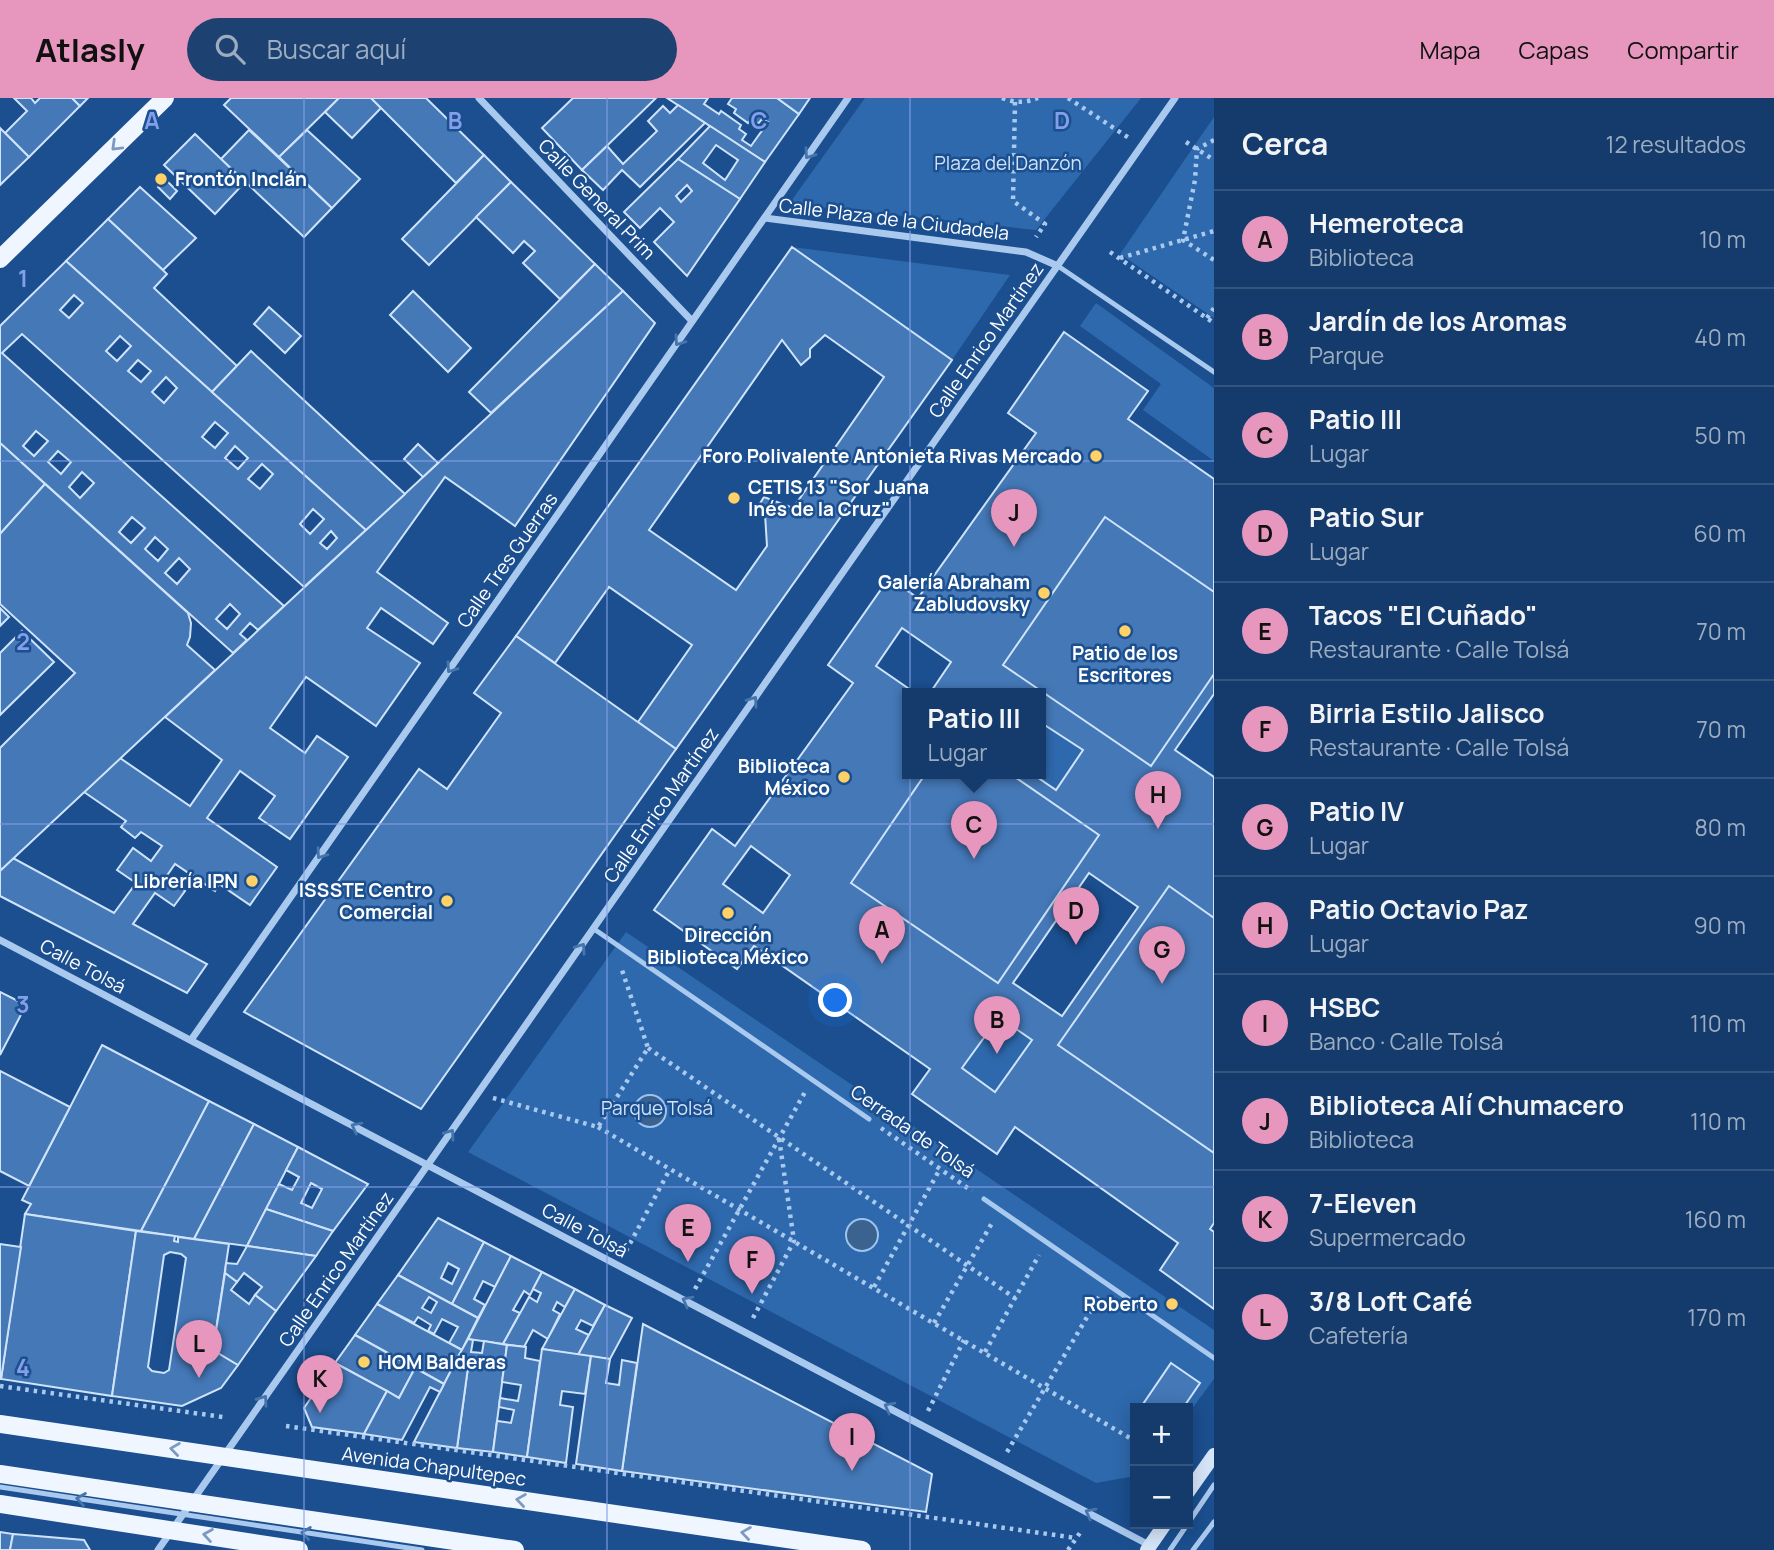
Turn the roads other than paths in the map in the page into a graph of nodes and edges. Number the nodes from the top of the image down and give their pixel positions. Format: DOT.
graph roads {
  1 [pos="165,98"];
  2 [pos="479,98"];
  3 [pos="848,98"];
  4 [pos="1175,98"];
  5 [pos="765,218"];
  6 [pos="0,260"];
  7 [pos="1058,266"];
  8 [pos="692,321"];
  9 [pos="1214,372"];
  10 [pos="594,929"];
  11 [pos="0,940"];
  12 [pos="191,1040"];
  13 [pos="869,1119"];
  14 [pos="429,1165"];
  15 [pos="984,1199"];
  16 [pos="1214,1358"];
  17 [pos="0,1424"];
  18 [pos="1214,1455"];
  19 [pos="224,1456"];
  20 [pos="0,1474"];
  21 [pos="1193,1485"];
  22 [pos="1214,1485"];
  23 [pos="0,1487"];
  24 [pos="0,1504"];
  25 [pos="182,1516"];
  26 [pos="1214,1522"];
  27 [pos="1163,1529"];
  28 [pos="1150,1548"];
  29 [pos="158,1550"];
  30 [pos="299,1550"];
  31 [pos="422,1550"];
  32 [pos="515,1550"];
  33 [pos="862,1550"];
  34 [pos="1170,1550"];
  35 [pos="1193,1550"];
  1 -- 6 [label="main road, one-way"];
  2 -- 8 [label="street, Calle General Prim"];
  3 -- 5 [label="street, Calle Tres Guerras, one-way"];
  4 -- 7 [label="street, Calle Enrico Martínez"];
  5 -- 7 [label="street, Calle Plaza de la Ciudadela"];
  5 -- 8 [label="street, Calle Tres Guerras"];
  7 -- 9 [label="lane"];
  10 -- 7 [label="street, Calle Enrico Martínez, one-way"];
  8 -- 12 [label="street, Calle Tres Guerras, one-way"];
  10 -- 13 [label="lane, Cerrada de Tolsá"];
  14 -- 10 [label="street, Calle Enrico Martínez, one-way"];
  11 -- 12 [label="street, Calle Tolsá"];
  14 -- 12 [label="street, Calle Tolsá, one-way"];
  19 -- 14 [label="street, Calle Enrico Martínez, one-way"];
  28 -- 14 [label="street, Calle Tolsá, one-way"];
  15 -- 16 [label="lane, Cerrada de Tolsá"];
  19 -- 17 [label="main road, Avenida Chapultepec, one-way"];
  18 -- 21 [label="main road"];
  19 -- 25 [label="street, Calle Enrico Martínez"];
  33 -- 19 [label="main road, Avenida Chapultepec, one-way"];
  20 -- 25 [label="main road"];
  22 -- 34 [label="lane"];
  25 -- 23 [label="lane, one-way"];
  24 -- 25 [label="main road"];
  25 -- 29 [label="street, Calle Enrico Martínez"];
  30 -- 25 [label="main road, one-way"];
  31 -- 25 [label="lane, one-way"];
  25 -- 32 [label="main road"];
  26 -- 35 [label="lane"];
  27 -- 28 [label="main road"];
}
